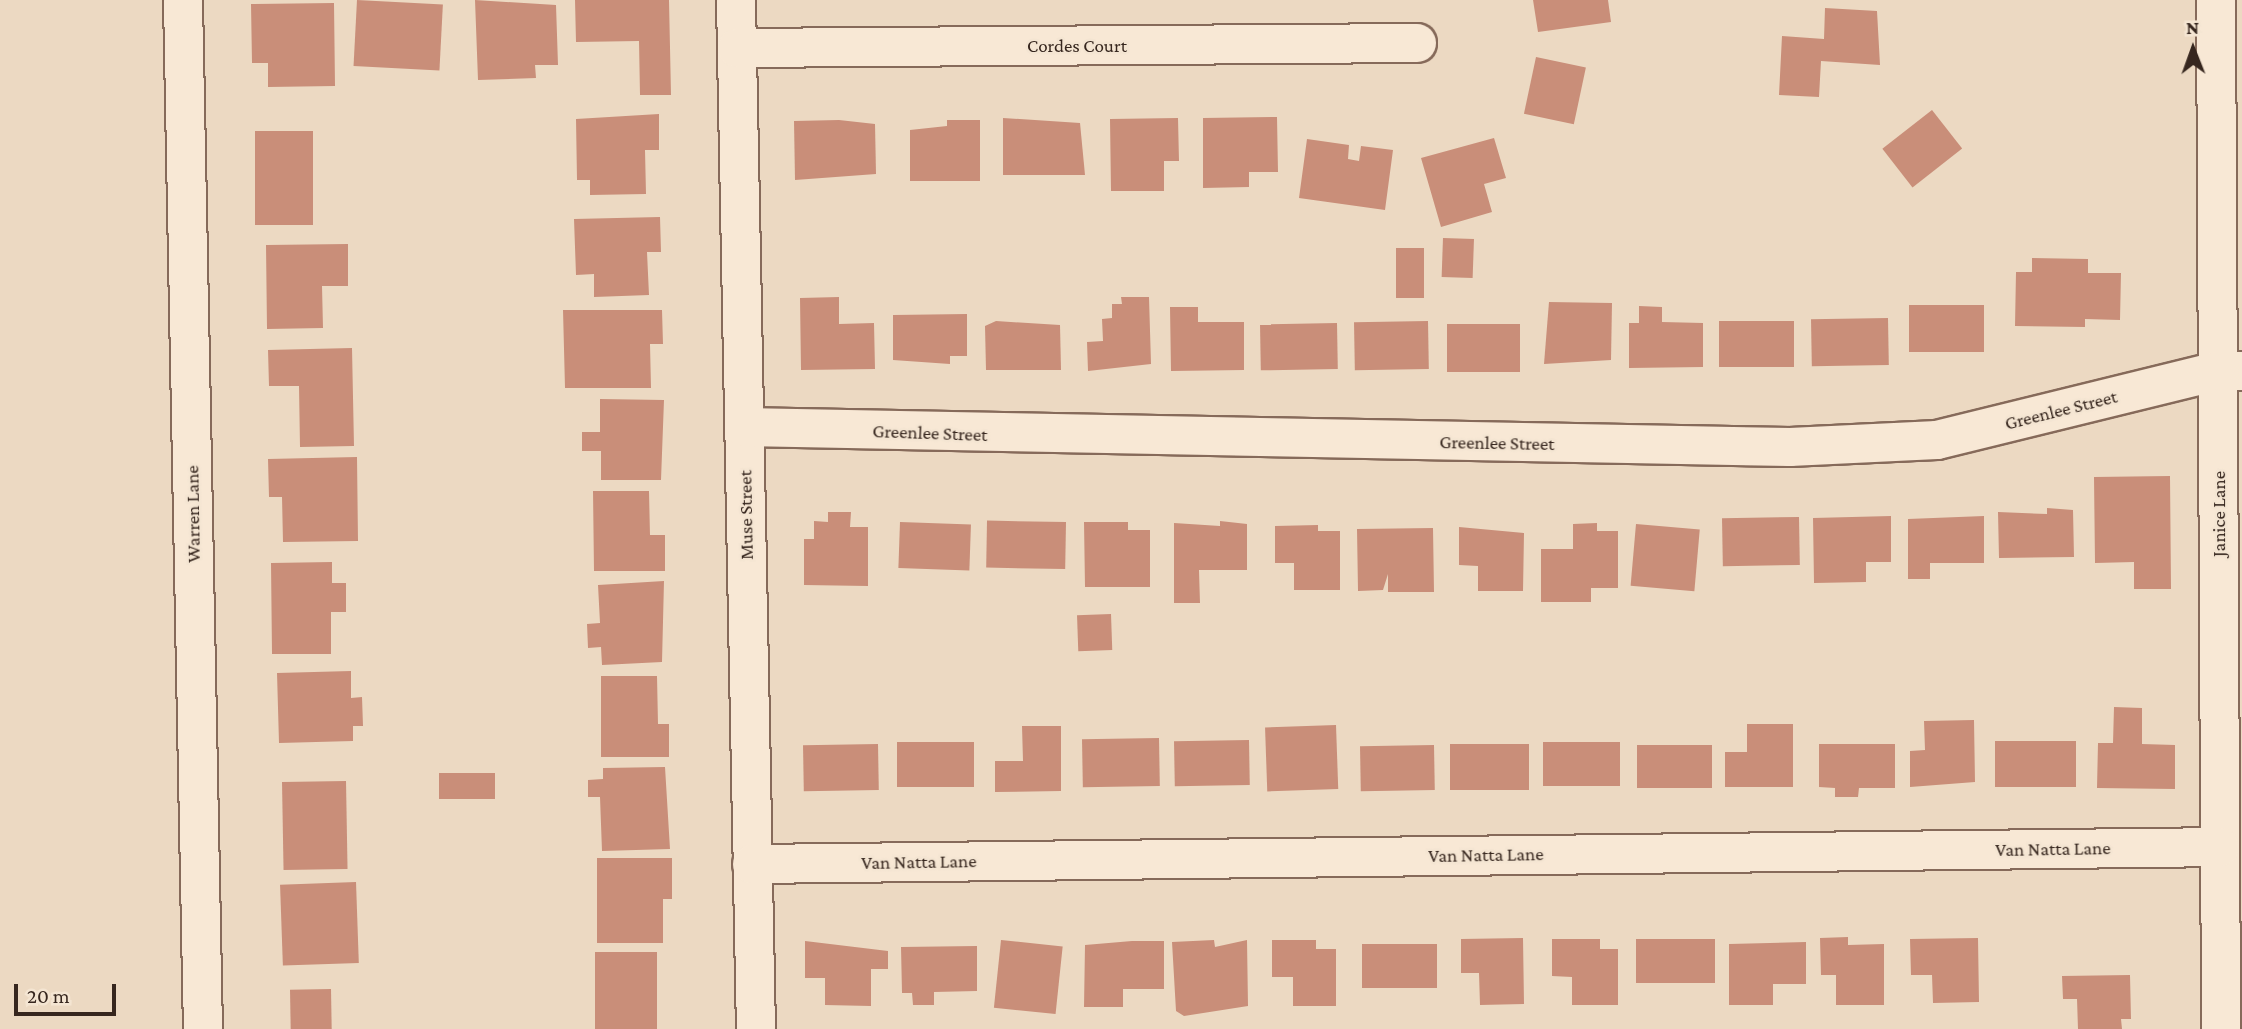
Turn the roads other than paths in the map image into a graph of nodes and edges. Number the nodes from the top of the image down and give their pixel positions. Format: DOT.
graph roads {
  1 [pos="183,0"];
  2 [pos="736,0"];
  3 [pos="2216,0"];
  4 [pos="1417,43"];
  5 [pos="737,48"];
  6 [pos="2230,371"];
  7 [pos="744,427"];
  8 [pos="2220,847"];
  9 [pos="752,864"];
  10 [pos="203,1029"];
  11 [pos="756,1029"];
  12 [pos="2221,1029"];
  1 -- 10 [label="street, Warren Lane"];
  2 -- 5 [label="street, Muse Street"];
  3 -- 6 [label="street, Janice Lane"];
  4 -- 5 [label="street, Cordes Court"];
  5 -- 7 [label="street, Muse Street"];
  6 -- 7 [label="street, Greenlee Street"];
  6 -- 8 [label="street, Janice Lane"];
  7 -- 9 [label="street, Muse Street"];
  8 -- 9 [label="street, Van Natta Lane"];
  8 -- 12 [label="street, Janice Lane"];
  9 -- 11 [label="street, Muse Street"];
}
